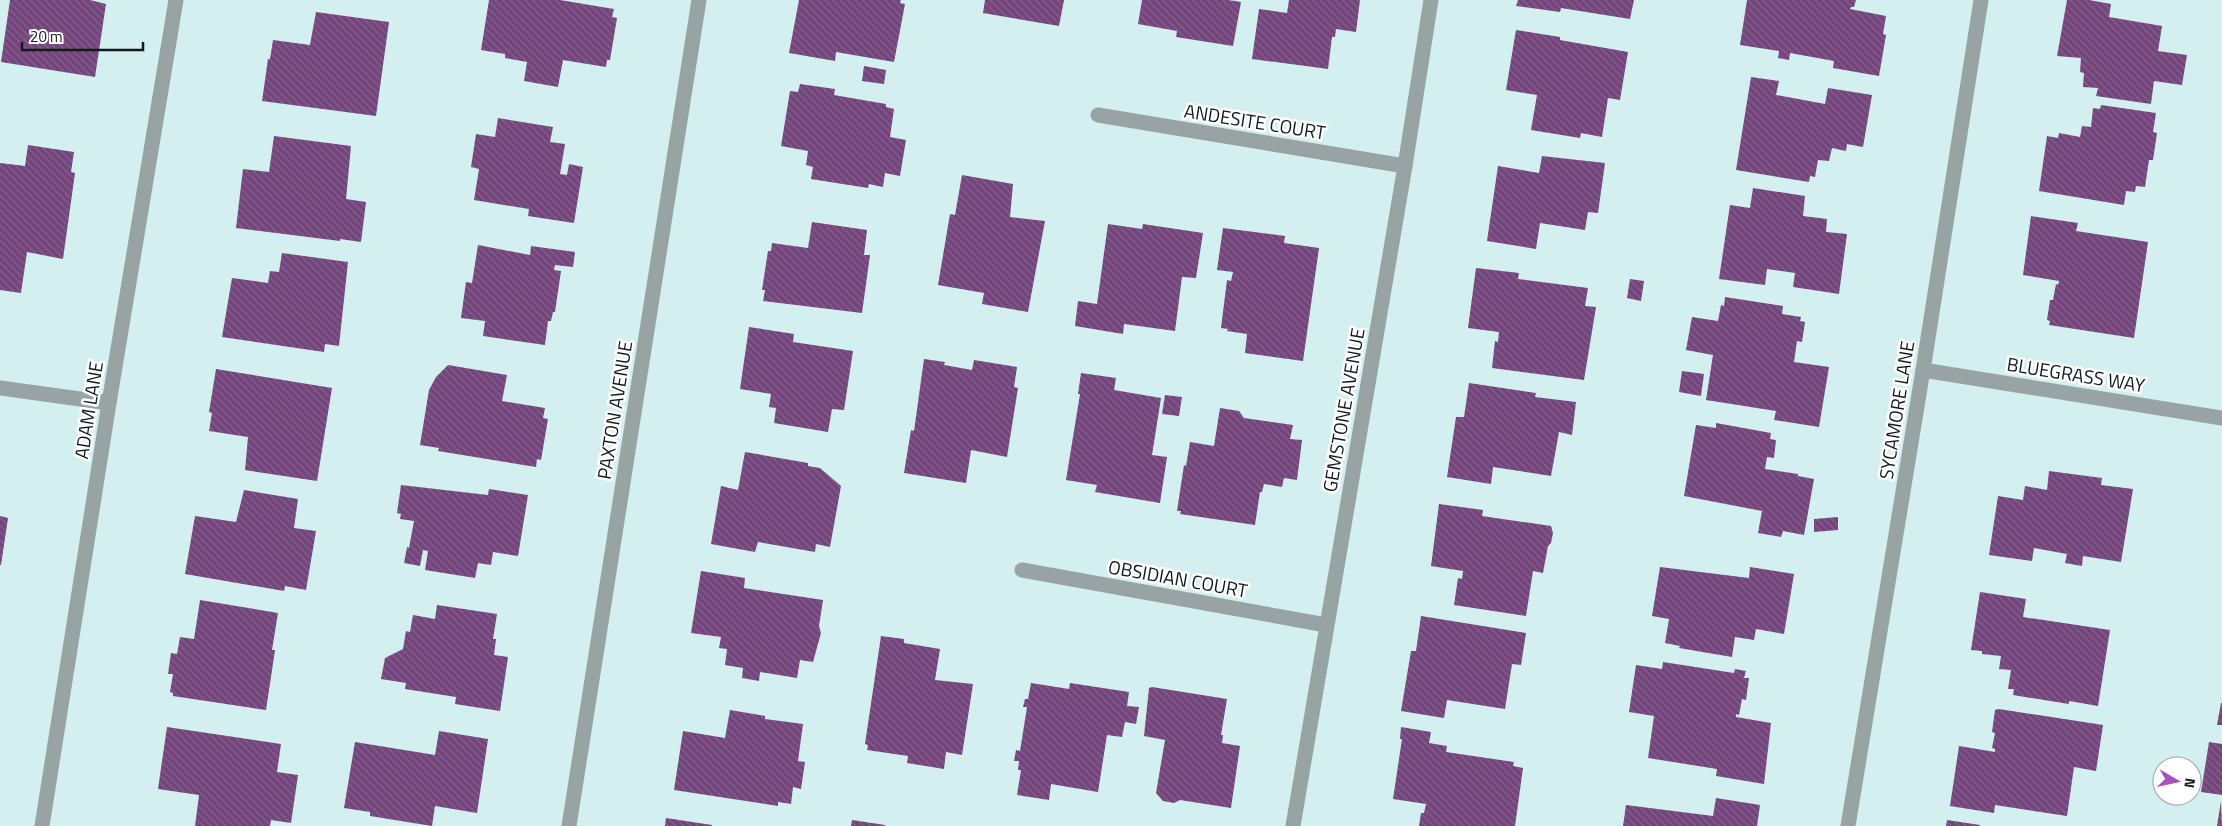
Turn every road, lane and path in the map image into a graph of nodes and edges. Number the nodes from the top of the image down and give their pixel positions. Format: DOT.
graph roads {
  1 [pos="176,0"];
  2 [pos="699,0"];
  3 [pos="1431,0"];
  4 [pos="1981,0"];
  5 [pos="1098,115"];
  6 [pos="1405,166"];
  7 [pos="1923,370"];
  8 [pos="0,388"];
  9 [pos="109,403"];
  10 [pos="2222,418"];
  11 [pos="1022,570"];
  12 [pos="1326,625"];
  13 [pos="42,826"];
  14 [pos="569,826"];
  15 [pos="1293,826"];
  16 [pos="1848,826"];
  1 -- 9 [label="street, ADAM LANE"];
  2 -- 14 [label="street, PAXTON AVENUE"];
  3 -- 6 [label="street, GEMSTONE AVENUE"];
  4 -- 7 [label="street, SYCAMORE LANE"];
  5 -- 6 [label="street, ANDESITE COURT"];
  6 -- 12 [label="street, GEMSTONE AVENUE"];
  7 -- 10 [label="street, BLUEGRASS WAY"];
  7 -- 16 [label="street, SYCAMORE LANE"];
  8 -- 9 [label="street"];
  9 -- 13 [label="street, ADAM LANE"];
  11 -- 12 [label="street, OBSIDIAN COURT"];
  12 -- 15 [label="street, GEMSTONE AVENUE"];
}
